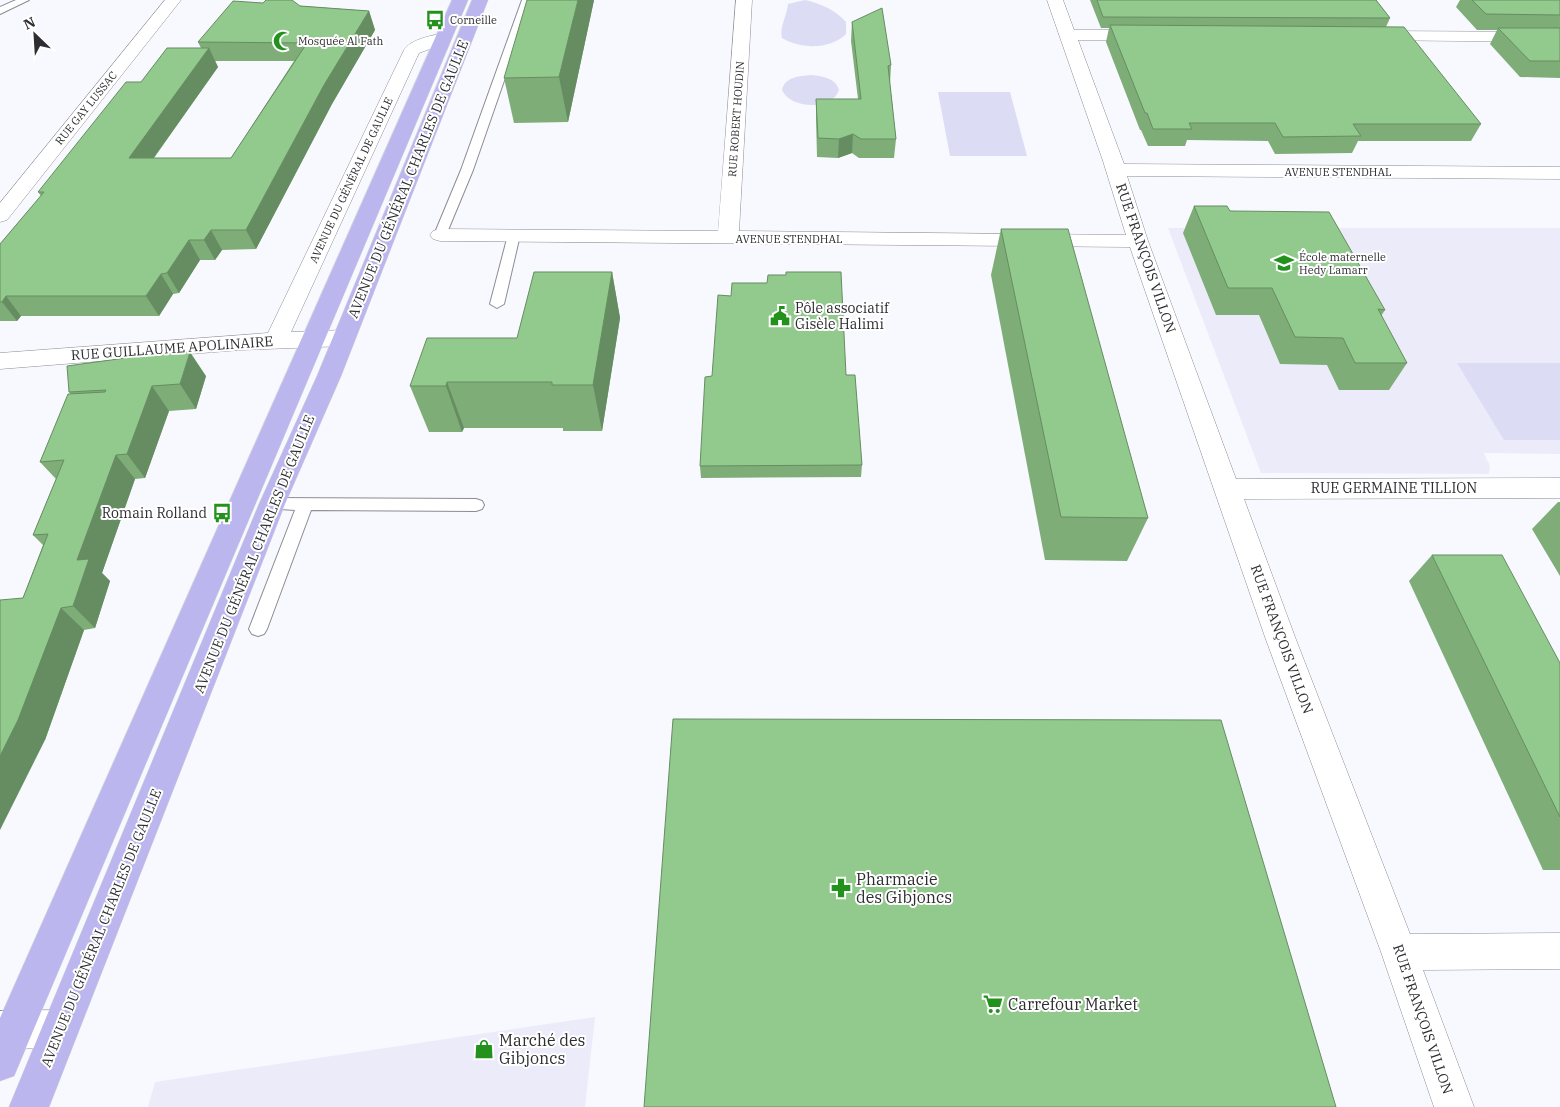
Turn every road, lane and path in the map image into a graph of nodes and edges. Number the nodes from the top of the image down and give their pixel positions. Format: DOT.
graph roads {
  1 [pos="24,0"];
  2 [pos="174,0"];
  3 [pos="460,0"];
  4 [pos="480,0"];
  5 [pos="527,0"];
  6 [pos="744,0"];
  7 [pos="1055,0"];
  8 [pos="0,11"];
  9 [pos="1069,35"];
  10 [pos="1158,35"];
  11 [pos="1356,36"];
  12 [pos="1560,37"];
  13 [pos="443,38"];
  14 [pos="1116,170"];
  15 [pos="1560,173"];
  16 [pos="0,216"];
  17 [pos="440,235"];
  18 [pos="514,235"];
  19 [pos="728,238"];
  20 [pos="1138,241"];
  21 [pos="497,304"];
  22 [pos="344,338"];
  23 [pos="314,339"];
  24 [pos="276,341"];
  25 [pos="0,361"];
  26 [pos="1560,488"];
  27 [pos="1227,489"];
  28 [pos="272,504"];
  29 [pos="305,504"];
  30 [pos="476,505"];
  31 [pos="258,629"];
  32 [pos="1560,951"];
  33 [pos="1399,952"];
  34 [pos="60,1029"];
  35 [pos="4,1041"];
  36 [pos="29,1107"];
  37 [pos="1454,1107"];
  1 -- 8 [label="lane"];
  2 -- 16 [label="street, RUE GAY LUSSAC"];
  3 -- 13 [label="main road, AVENUE DU GÉNÉRAL CHARLES DE GAULLE"];
  4 -- 22 [label="main road, AVENUE DU GÉNÉRAL CHARLES DE GAULLE"];
  5 -- 17 [label="lane"];
  6 -- 19 [label="street, RUE ROBERT HOUDIN"];
  7 -- 9 [label="street, RUE FRANÇOIS VILLON"];
  9 -- 10 [label="street"];
  9 -- 14 [label="street, RUE FRANÇOIS VILLON"];
  11 -- 12 [label="street"];
  13 -- 23 [label="main road, AVENUE DU GÉNÉRAL CHARLES DE GAULLE"];
  13 -- 24 [label="street, AVENUE DU GÉNÉRAL DE GAULLE"];
  14 -- 15 [label="street, AVENUE STENDHAL"];
  14 -- 20 [label="street, RUE FRANÇOIS VILLON"];
  17 -- 18 [label="street, AVENUE STENDHAL"];
  18 -- 19 [label="street, AVENUE STENDHAL"];
  18 -- 21 [label="lane"];
  19 -- 20 [label="street, AVENUE STENDHAL"];
  20 -- 27 [label="street, RUE FRANÇOIS VILLON"];
  22 -- 23 [label="street, RUE GUILLAUME APOLINAIRE"];
  22 -- 28 [label="main road, AVENUE DU GÉNÉRAL CHARLES DE GAULLE"];
  23 -- 24 [label="street, RUE GUILLAUME APOLINAIRE"];
  23 -- 35 [label="main road, AVENUE DU GÉNÉRAL CHARLES DE GAULLE"];
  24 -- 25 [label="street, RUE GUILLAUME APOLINAIRE"];
  26 -- 27 [label="street, RUE GERMAINE TILLION"];
  27 -- 33 [label="street, RUE FRANÇOIS VILLON"];
  28 -- 29 [label="lane"];
  28 -- 34 [label="main road, AVENUE DU GÉNÉRAL CHARLES DE GAULLE"];
  29 -- 30 [label="lane"];
  29 -- 31 [label="lane"];
  32 -- 33 [label="street"];
  33 -- 37 [label="street, RUE FRANÇOIS VILLON"];
  34 -- 35 [label="street"];
  34 -- 36 [label="main road, AVENUE DU GÉNÉRAL CHARLES DE GAULLE"];
}
